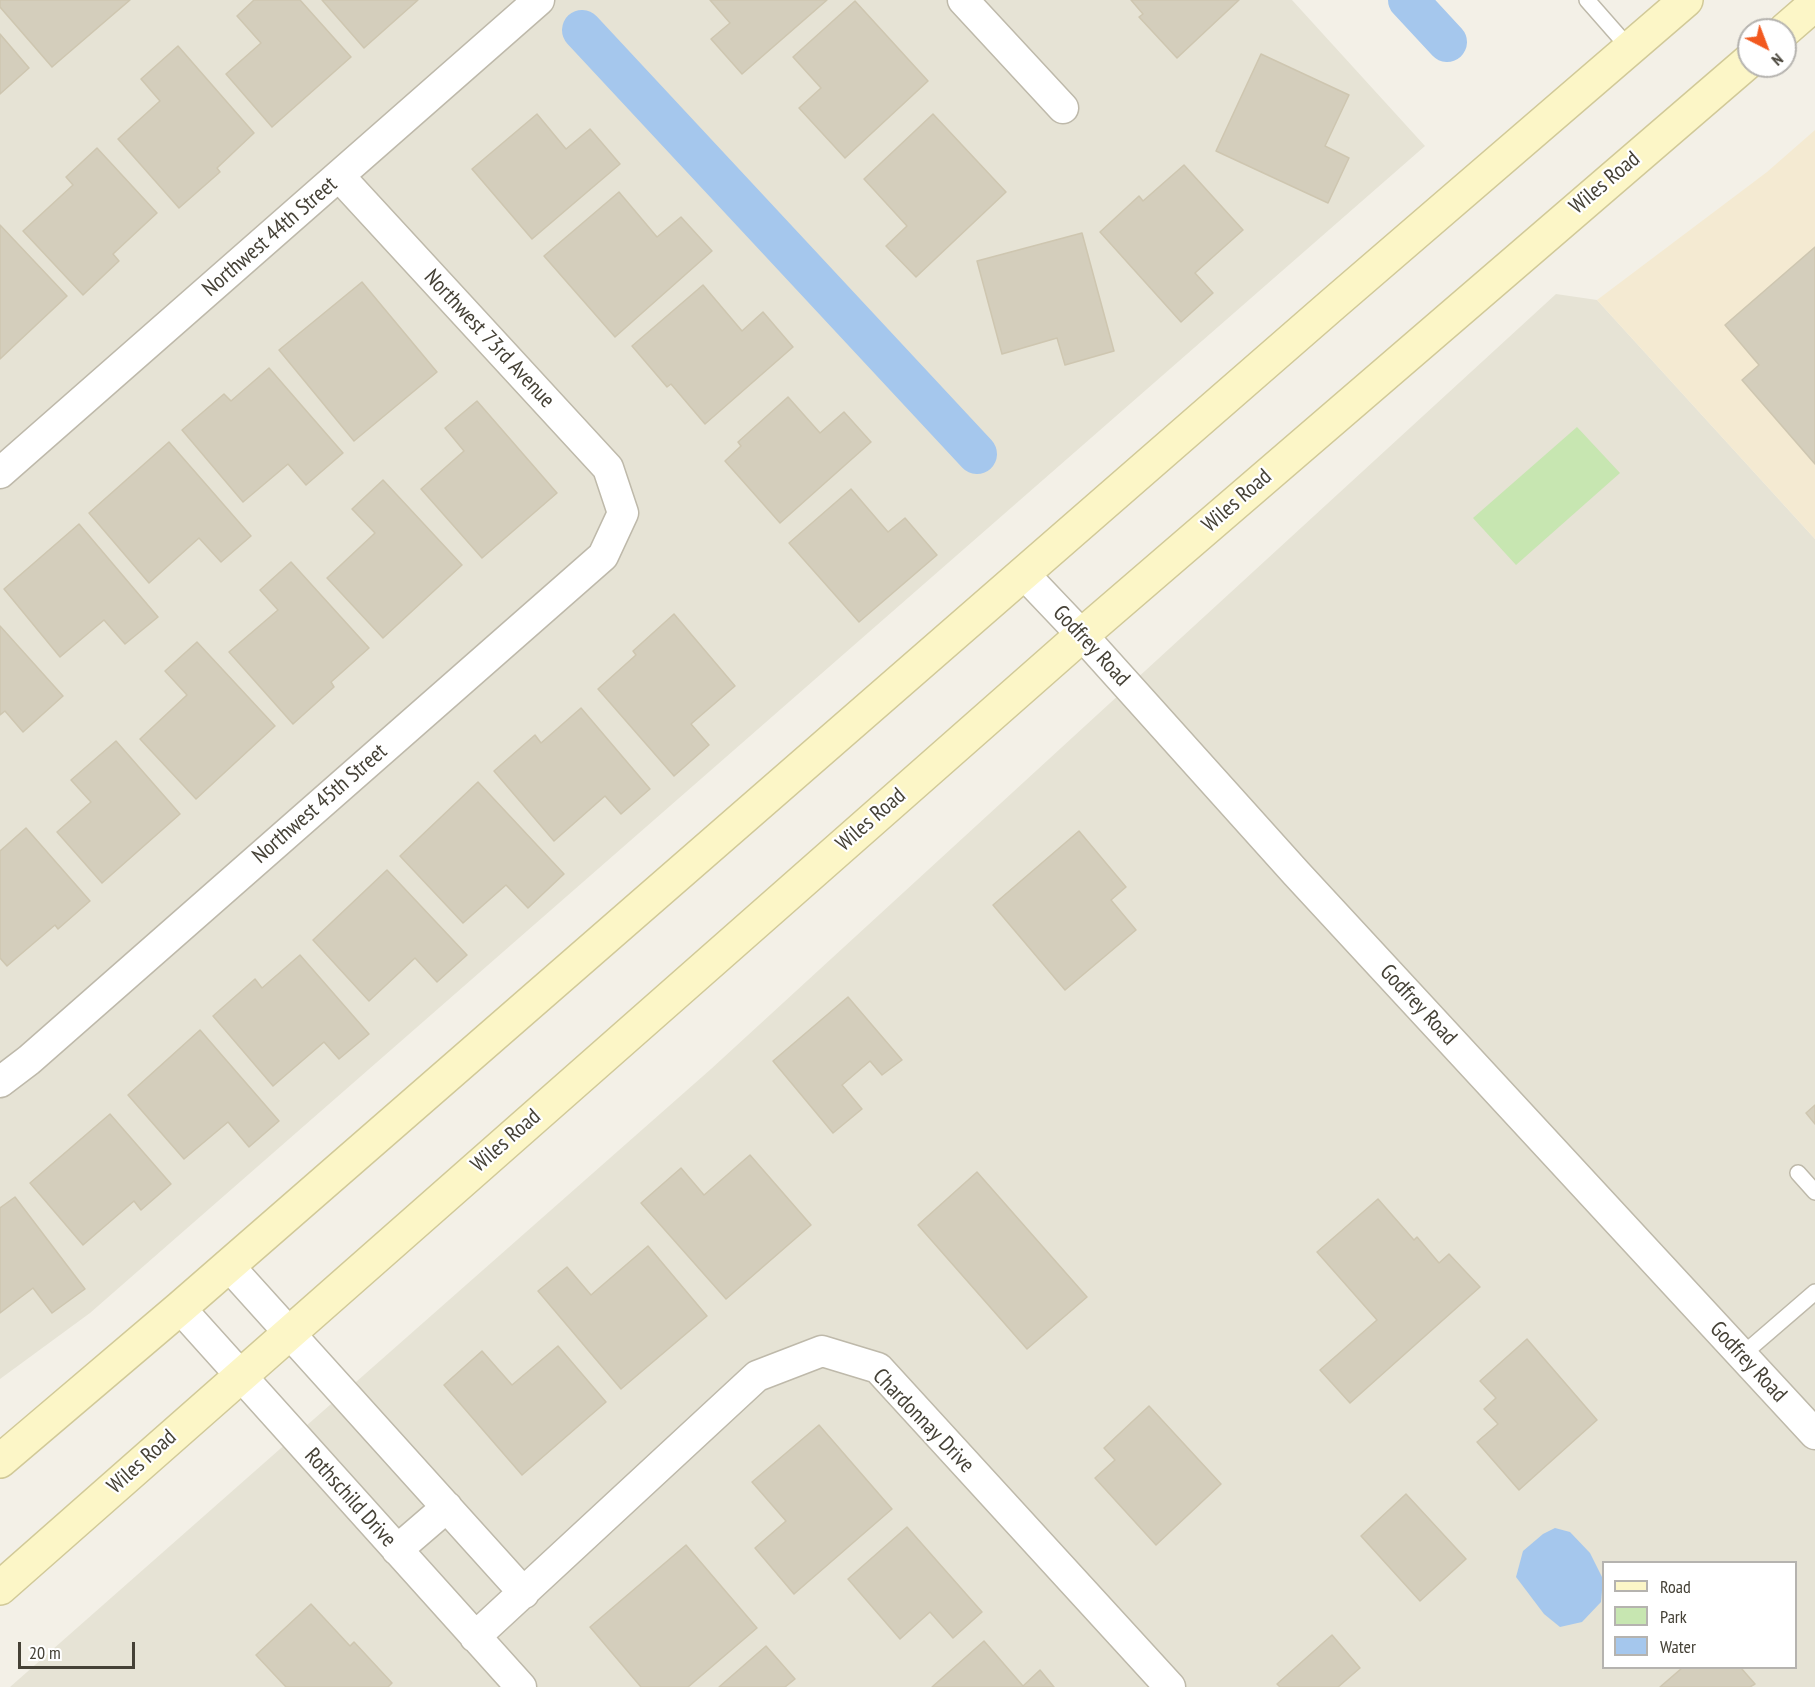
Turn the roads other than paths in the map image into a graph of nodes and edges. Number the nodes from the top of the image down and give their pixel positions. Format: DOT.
graph roads {
  1 [pos="539,0"];
  2 [pos="963,0"];
  3 [pos="1587,0"];
  4 [pos="1686,0"];
  5 [pos="1815,4"];
  6 [pos="1797,20"];
  7 [pos="1630,49"];
  8 [pos="1737,71"];
  9 [pos="1063,108"];
  10 [pos="339,176"];
  11 [pos="0,473"];
  12 [pos="623,513"];
  13 [pos="1023,573"];
  14 [pos="1082,635"];
  15 [pos="0,1082"];
  16 [pos="1798,1173"];
  17 [pos="1815,1192"];
  18 [pos="228,1265"];
  19 [pos="1815,1292"];
  20 [pos="180,1308"];
  21 [pos="289,1332"];
  22 [pos="1742,1355"];
  23 [pos="240,1375"];
  24 [pos="1815,1434"];
  25 [pos="0,1461"];
  26 [pos="447,1507"];
  27 [pos="397,1550"];
  28 [pos="0,1588"];
  29 [pos="524,1593"];
  30 [pos="475,1636"];
  31 [pos="521,1687"];
  32 [pos="1170,1687"];
  1 -- 10 [label="street, Northwest 44th Street"];
  2 -- 9 [label="street"];
  3 -- 7 [label="lane"];
  4 -- 7 [label="main road"];
  5 -- 6 [label="main road"];
  7 -- 13 [label="main road"];
  8 -- 14 [label="main road, Wiles Road"];
  10 -- 11 [label="street, Northwest 44th Street"];
  10 -- 12 [label="street, Northwest 73rd Avenue"];
  12 -- 15 [label="street, Northwest 45th Street"];
  13 -- 14 [label="street, Godfrey Road"];
  13 -- 18 [label="main road"];
  14 -- 21 [label="main road, Wiles Road"];
  14 -- 22 [label="street, Godfrey Road"];
  16 -- 17 [label="lane"];
  18 -- 20 [label="main road"];
  18 -- 21 [label="street"];
  19 -- 22 [label="lane"];
  20 -- 23 [label="street, Rothschild Drive"];
  20 -- 25 [label="main road"];
  21 -- 23 [label="main road, Wiles Road"];
  21 -- 26 [label="street"];
  22 -- 24 [label="street, Godfrey Road"];
  23 -- 27 [label="street, Rothschild Drive"];
  23 -- 28 [label="main road, Wiles Road"];
  26 -- 27 [label="street"];
  26 -- 29 [label="street"];
  27 -- 30 [label="street, Rothschild Drive"];
  29 -- 30 [label="street, Chardonnay Drive"];
  29 -- 32 [label="street, Chardonnay Drive"];
  30 -- 31 [label="street, Rothschild Drive"];
}
